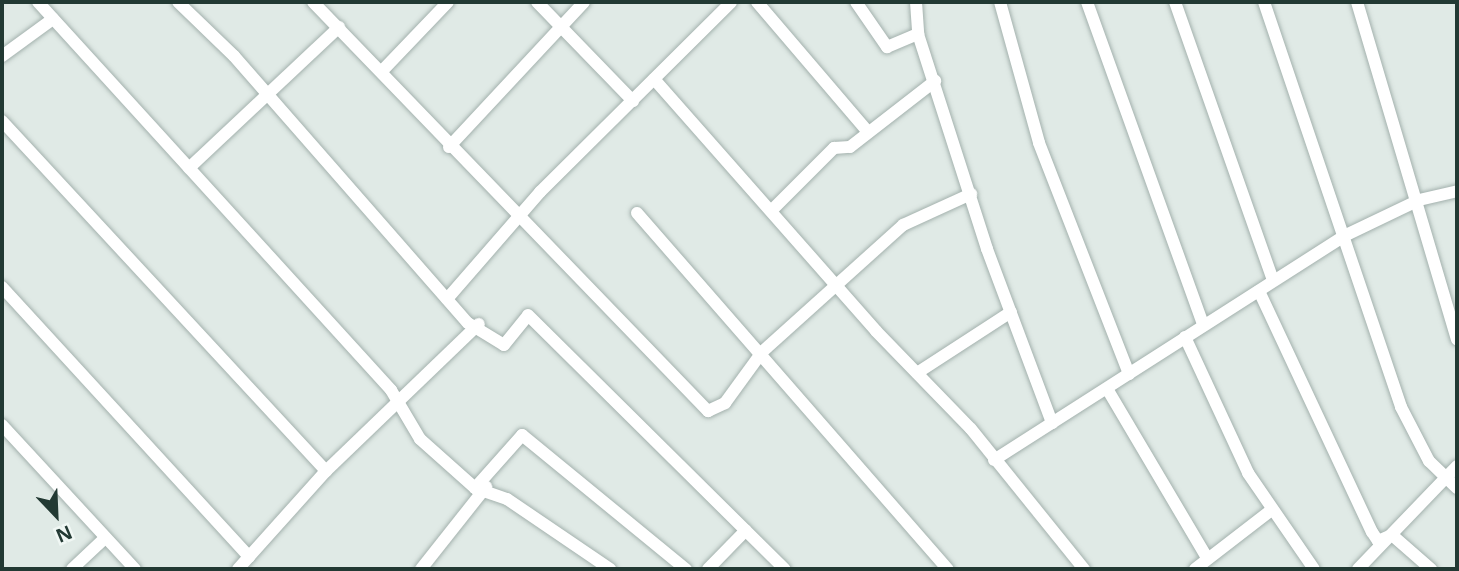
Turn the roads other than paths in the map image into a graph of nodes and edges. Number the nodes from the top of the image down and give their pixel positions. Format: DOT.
graph roads {
  1 [pos="38,2"];
  2 [pos="178,2"];
  3 [pos="313,2"];
  4 [pos="448,2"];
  5 [pos="537,2"];
  6 [pos="584,2"];
  7 [pos="731,2"];
  8 [pos="757,2"];
  9 [pos="856,2"];
  10 [pos="916,2"];
  11 [pos="1000,2"];
  12 [pos="1087,2"];
  13 [pos="1175,2"];
  14 [pos="1265,2"];
  15 [pos="1357,2"];
  16 [pos="53,19"];
  17 [pos="560,25"];
  18 [pos="339,27"];
  19 [pos="918,34"];
  20 [pos="2,56"];
  21 [pos="382,71"];
  22 [pos="653,79"];
  23 [pos="935,81"];
  24 [pos="266,95"];
  25 [pos="633,101"];
  26 [pos="2,121"];
  27 [pos="867,131"];
  28 [pos="449,147"];
  29 [pos="189,168"];
  30 [pos="1457,191"];
  31 [pos="971,194"];
  32 [pos="1419,200"];
  33 [pos="772,210"];
  34 [pos="637,213"];
  35 [pos="517,217"];
  36 [pos="1344,236"];
  37 [pos="1273,280"];
  38 [pos="837,284"];
  39 [pos="2,288"];
  40 [pos="1259,291"];
  41 [pos="447,299"];
  42 [pos="1011,312"];
  43 [pos="479,324"];
  44 [pos="1203,326"];
  45 [pos="1185,337"];
  46 [pos="1457,339"];
  47 [pos="762,352"];
  48 [pos="917,373"];
  49 [pos="1129,374"];
  50 [pos="1109,392"];
  51 [pos="398,405"];
  52 [pos="1052,423"];
  53 [pos="2,425"];
  54 [pos="995,460"];
  55 [pos="1457,466"];
  56 [pos="326,471"];
  57 [pos="1447,479"];
  58 [pos="481,487"];
  59 [pos="1457,488"];
  60 [pos="1270,511"];
  61 [pos="746,530"];
  62 [pos="1392,535"];
  63 [pos="104,539"];
  64 [pos="1207,558"];
  65 [pos="243,565"];
  66 [pos="72,569"];
  67 [pos="135,569"];
  68 [pos="421,569"];
  69 [pos="610,569"];
  70 [pos="686,569"];
  71 [pos="708,569"];
  72 [pos="785,569"];
  73 [pos="947,569"];
  74 [pos="1084,569"];
  75 [pos="1195,569"];
  76 [pos="1314,569"];
  77 [pos="1358,569"];
  78 [pos="1431,569"];
  1 -- 16 [label="street"];
  2 -- 24 [label="street"];
  3 -- 18 [label="street"];
  4 -- 21 [label="street"];
  5 -- 17 [label="street"];
  6 -- 17 [label="street"];
  7 -- 22 [label="street"];
  8 -- 27 [label="street"];
  9 -- 19 [label="street"];
  10 -- 19 [label="street"];
  11 -- 49 [label="street"];
  12 -- 44 [label="street"];
  13 -- 37 [label="street"];
  14 -- 36 [label="street"];
  15 -- 32 [label="street"];
  16 -- 20 [label="street"];
  16 -- 29 [label="street"];
  17 -- 25 [label="street"];
  17 -- 28 [label="street"];
  18 -- 21 [label="street"];
  18 -- 24 [label="street"];
  19 -- 23 [label="street"];
  21 -- 28 [label="street"];
  22 -- 25 [label="street"];
  22 -- 33 [label="street"];
  23 -- 27 [label="street"];
  23 -- 31 [label="street"];
  24 -- 29 [label="street"];
  24 -- 41 [label="street"];
  25 -- 35 [label="street"];
  26 -- 56 [label="street"];
  27 -- 33 [label="street"];
  28 -- 35 [label="street"];
  29 -- 51 [label="street"];
  30 -- 32 [label="street"];
  31 -- 38 [label="street"];
  31 -- 42 [label="street"];
  32 -- 36 [label="street"];
  32 -- 46 [label="street"];
  33 -- 38 [label="street"];
  34 -- 47 [label="street"];
  35 -- 41 [label="street"];
  35 -- 47 [label="street"];
  36 -- 37 [label="street"];
  36 -- 57 [label="street"];
  37 -- 40 [label="street"];
  38 -- 47 [label="street"];
  38 -- 48 [label="street"];
  39 -- 65 [label="street"];
  40 -- 44 [label="street"];
  40 -- 62 [label="street"];
  41 -- 43 [label="street"];
  42 -- 48 [label="street"];
  42 -- 52 [label="street"];
  43 -- 51 [label="street"];
  43 -- 61 [label="street"];
  44 -- 45 [label="street"];
  45 -- 49 [label="street"];
  45 -- 60 [label="street"];
  47 -- 73 [label="street"];
  48 -- 54 [label="street"];
  49 -- 50 [label="street"];
  50 -- 52 [label="street"];
  50 -- 64 [label="street"];
  51 -- 56 [label="street"];
  51 -- 58 [label="street"];
  52 -- 54 [label="street"];
  53 -- 63 [label="street"];
  54 -- 74 [label="street"];
  55 -- 57 [label="street"];
  56 -- 65 [label="street"];
  57 -- 59 [label="street"];
  57 -- 62 [label="street"];
  58 -- 68 [label="street"];
  58 -- 69 [label="street"];
  58 -- 70 [label="street"];
  60 -- 64 [label="street"];
  60 -- 76 [label="street"];
  61 -- 71 [label="street"];
  61 -- 72 [label="street"];
  62 -- 77 [label="street"];
  62 -- 78 [label="street"];
  63 -- 66 [label="street"];
  63 -- 67 [label="street"];
  64 -- 75 [label="street"];
}
